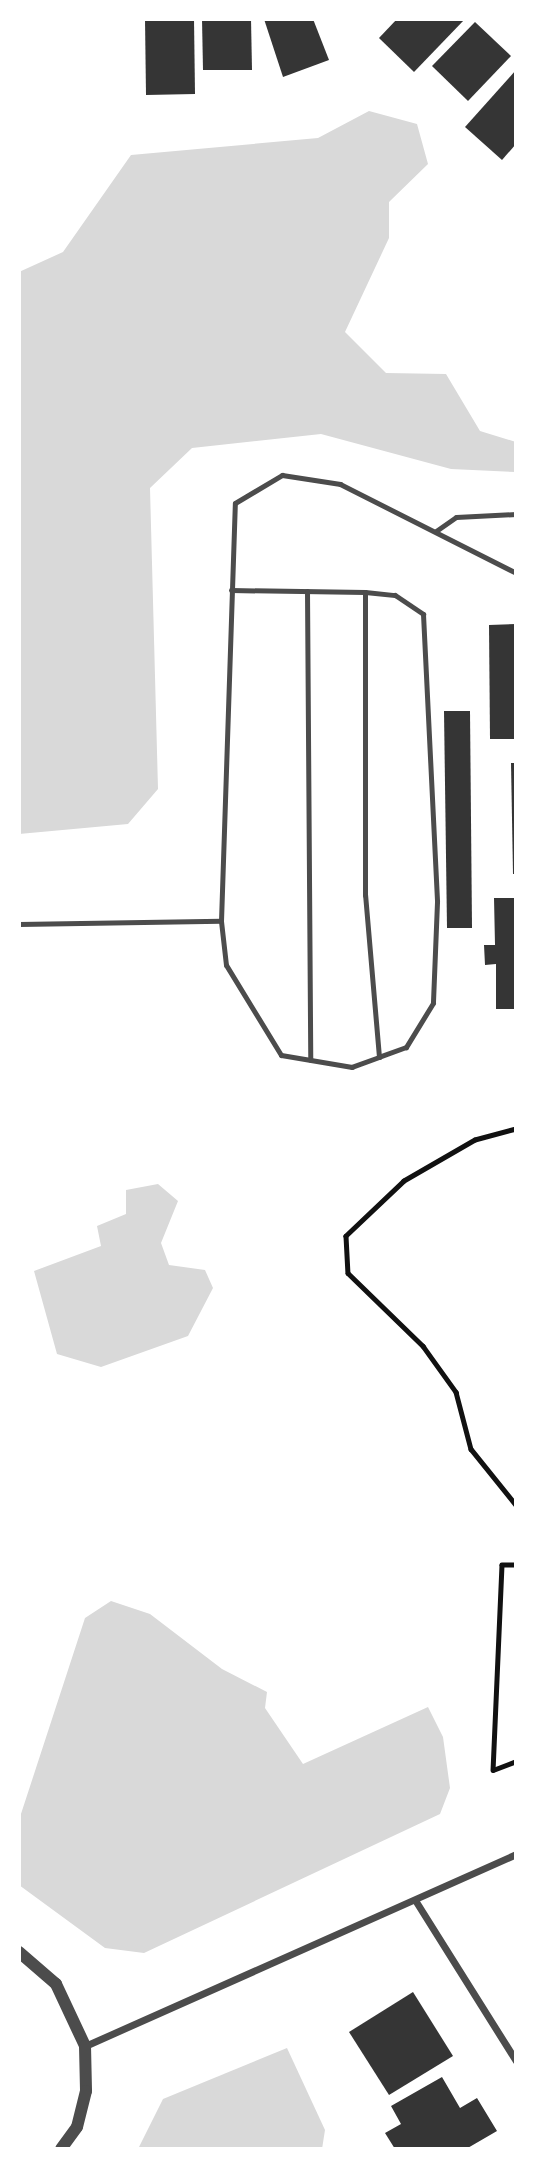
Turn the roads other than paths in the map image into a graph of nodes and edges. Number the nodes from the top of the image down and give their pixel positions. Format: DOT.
graph roads {
  1 [pos="516,514"];
  2 [pos="436,531"];
  3 [pos="516,573"];
  4 [pos="231,590"];
  5 [pos="307,591"];
  6 [pos="365,592"];
  7 [pos="222,921"];
  8 [pos="19,924"];
  9 [pos="379,1057"];
  10 [pos="310,1060"];
  11 [pos="516,1854"];
  12 [pos="415,1900"];
  13 [pos="19,1952"];
  14 [pos="85,2046"];
  15 [pos="516,2061"];
  16 [pos="61,2149"];
  1 -- 2 [label="lane"];
  2 -- 3 [label="lane"];
  2 -- 4 [label="lane"];
  4 -- 5 [label="lane"];
  4 -- 7 [label="lane"];
  5 -- 6 [label="lane"];
  5 -- 10 [label="lane"];
  6 -- 9 [label="lane"];
  6 -- 9 [label="lane"];
  7 -- 8 [label="lane"];
  7 -- 10 [label="lane"];
  9 -- 10 [label="lane"];
  11 -- 12 [label="street"];
  12 -- 14 [label="street"];
  12 -- 15 [label="street"];
  13 -- 14 [label="street"];
  14 -- 16 [label="street"];
}
